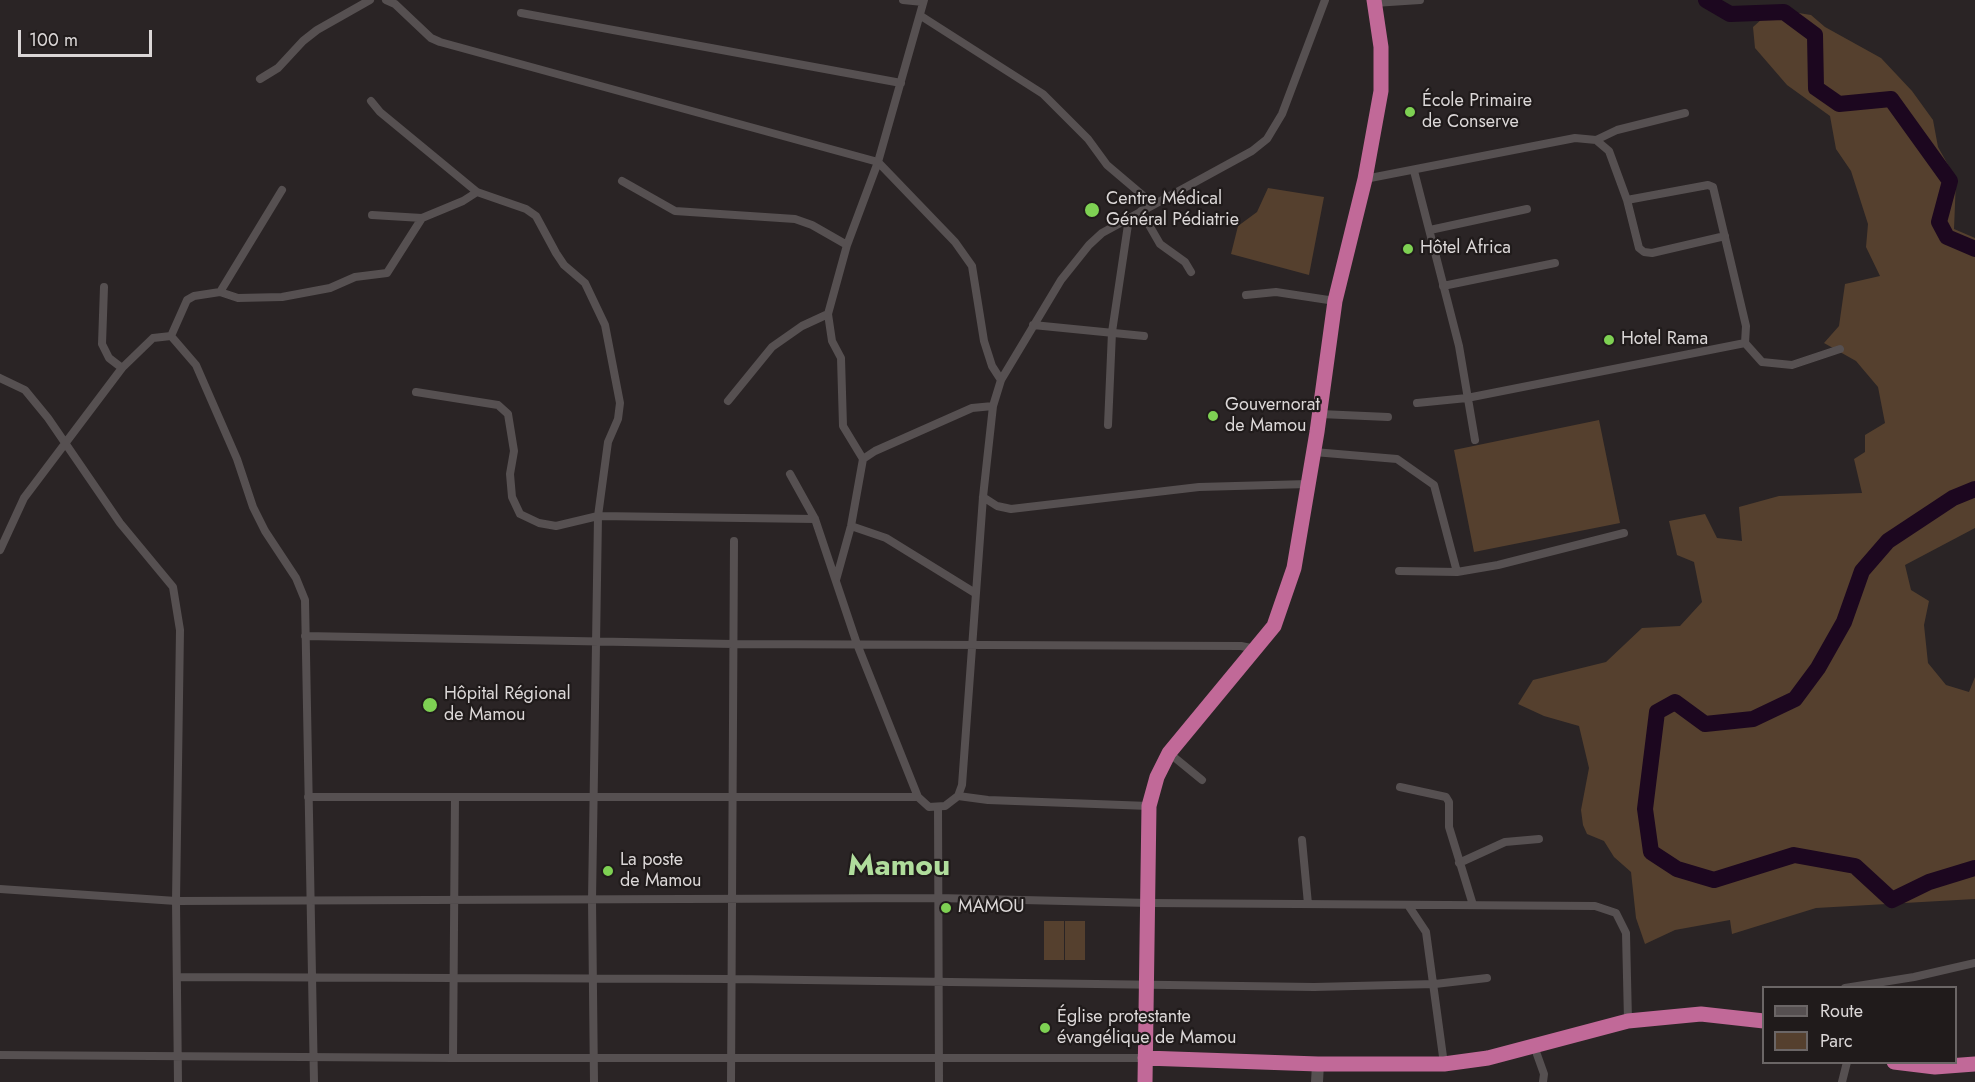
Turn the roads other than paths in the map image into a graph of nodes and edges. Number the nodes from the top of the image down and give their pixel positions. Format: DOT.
graph roads {
  1 [pos="370,0"];
  2 [pos="386,0"];
  3 [pos="903,0"];
  4 [pos="1326,0"];
  5 [pos="1420,0"];
  6 [pos="924,1"];
  7 [pos="1374,1"];
  8 [pos="521,14"];
  9 [pos="921,16"];
  10 [pos="260,79"];
  11 [pos="901,83"];
  12 [pos="371,101"];
  13 [pos="1686,113"];
  14 [pos="1596,140"];
  15 [pos="878,162"];
  16 [pos="1414,171"];
  17 [pos="1365,179"];
  18 [pos="622,181"];
  19 [pos="282,190"];
  20 [pos="477,192"];
  21 [pos="1627,200"];
  22 [pos="1153,204"];
  23 [pos="1527,209"];
  24 [pos="1141,211"];
  25 [pos="372,215"];
  26 [pos="422,218"];
  27 [pos="1129,218"];
  28 [pos="1430,230"];
  29 [pos="1725,236"];
  30 [pos="847,245"];
  31 [pos="1555,262"];
  32 [pos="1191,272"];
  33 [pos="1443,286"];
  34 [pos="104,287"];
  35 [pos="220,292"];
  36 [pos="1246,295"];
  37 [pos="1335,301"];
  38 [pos="828,314"];
  39 [pos="1033,325"];
  40 [pos="1112,332"];
  41 [pos="171,336"];
  42 [pos="1144,336"];
  43 [pos="1744,343"];
  44 [pos="1840,349"];
  45 [pos="122,368"];
  46 [pos="0,378"];
  47 [pos="1001,380"];
  48 [pos="416,392"];
  49 [pos="1467,398"];
  50 [pos="729,401"];
  51 [pos="1417,403"];
  52 [pos="993,406"];
  53 [pos="1320,414"];
  54 [pos="1388,417"];
  55 [pos="1108,424"];
  56 [pos="1475,440"];
  57 [pos="65,445"];
  58 [pos="1314,452"];
  59 [pos="863,459"];
  60 [pos="790,474"];
  61 [pos="1308,484"];
  62 [pos="983,497"];
  63 [pos="598,516"];
  64 [pos="815,519"];
  65 [pos="851,526"];
  66 [pos="1624,533"];
  67 [pos="734,541"];
  68 [pos="0,549"];
  69 [pos="1399,571"];
  70 [pos="1457,572"];
  71 [pos="836,580"];
  72 [pos="975,592"];
  73 [pos="305,636"];
  74 [pos="596,642"];
  75 [pos="734,644"];
  76 [pos="857,644"];
  77 [pos="973,645"];
  78 [pos="1257,649"];
  79 [pos="1169,753"];
  80 [pos="1202,780"];
  81 [pos="1400,787"];
  82 [pos="308,796"];
  83 [pos="958,796"];
  84 [pos="455,797"];
  85 [pos="595,797"];
  86 [pos="733,797"];
  87 [pos="918,797"];
  88 [pos="1149,806"];
  89 [pos="938,808"];
  90 [pos="1539,839"];
  91 [pos="1302,840"];
  92 [pos="1459,863"];
  93 [pos="0,889"];
  94 [pos="938,898"];
  95 [pos="592,900"];
  96 [pos="176,901"];
  97 [pos="454,901"];
  98 [pos="732,901"];
  99 [pos="312,903"];
  100 [pos="1149,903"];
  101 [pos="1308,904"];
  102 [pos="1408,905"];
  103 [pos="1473,905"];
  104 [pos="1975,963"];
  105 [pos="177,977"];
  106 [pos="312,978"];
  107 [pos="1487,978"];
  108 [pos="593,979"];
  109 [pos="733,979"];
  110 [pos="454,980"];
  111 [pos="938,982"];
  112 [pos="1147,984"];
  113 [pos="1435,984"];
  114 [pos="1852,986"];
  115 [pos="1629,1021"];
  116 [pos="1762,1021"];
  117 [pos="1534,1046"];
  118 [pos="0,1054"];
  119 [pos="178,1056"];
  120 [pos="314,1057"];
  121 [pos="594,1058"];
  122 [pos="731,1058"];
  123 [pos="1145,1058"];
  124 [pos="453,1059"];
  125 [pos="939,1059"];
  126 [pos="1318,1064"];
  127 [pos="1444,1064"];
  128 [pos="1846,1064"];
  129 [pos="1910,1064"];
  130 [pos="1975,1064"];
  131 [pos="178,1082"];
  132 [pos="314,1082"];
  133 [pos="594,1082"];
  134 [pos="731,1082"];
  135 [pos="939,1082"];
  136 [pos="1145,1082"];
  137 [pos="1317,1082"];
  138 [pos="1543,1082"];
  139 [pos="1842,1082"];
  1 -- 10 [label="street"];
  2 -- 15 [label="street"];
  3 -- 6 [label="street"];
  4 -- 22 [label="street"];
  5 -- 7 [label="street"];
  6 -- 9 [label="street"];
  7 -- 17 [label="highway"];
  8 -- 11 [label="street"];
  9 -- 11 [label="street"];
  9 -- 22 [label="street"];
  11 -- 15 [label="street"];
  12 -- 20 [label="street"];
  13 -- 14 [label="street"];
  14 -- 16 [label="street"];
  14 -- 21 [label="street"];
  15 -- 30 [label="street"];
  15 -- 47 [label="street"];
  16 -- 17 [label="street"];
  16 -- 28 [label="street"];
  17 -- 37 [label="highway"];
  18 -- 30 [label="street"];
  19 -- 35 [label="street"];
  20 -- 26 [label="street"];
  20 -- 63 [label="street"];
  21 -- 29 [label="street"];
  21 -- 29 [label="street"];
  22 -- 24 [label="street"];
  23 -- 28 [label="street"];
  24 -- 27 [label="street"];
  24 -- 32 [label="street"];
  25 -- 26 [label="street"];
  26 -- 35 [label="street"];
  27 -- 39 [label="street"];
  27 -- 40 [label="street"];
  28 -- 33 [label="street"];
  29 -- 43 [label="street"];
  30 -- 38 [label="street"];
  31 -- 33 [label="street"];
  33 -- 49 [label="street"];
  34 -- 45 [label="street"];
  35 -- 41 [label="street"];
  36 -- 37 [label="street"];
  37 -- 53 [label="highway"];
  38 -- 50 [label="street"];
  38 -- 59 [label="street"];
  39 -- 40 [label="street"];
  39 -- 47 [label="street"];
  40 -- 42 [label="street"];
  40 -- 55 [label="street"];
  41 -- 45 [label="street"];
  41 -- 73 [label="street"];
  43 -- 44 [label="street"];
  43 -- 49 [label="street"];
  45 -- 57 [label="street"];
  46 -- 57 [label="street"];
  47 -- 52 [label="street"];
  48 -- 63 [label="street"];
  49 -- 51 [label="street"];
  49 -- 56 [label="street"];
  52 -- 59 [label="street"];
  52 -- 62 [label="street"];
  53 -- 54 [label="street"];
  53 -- 58 [label="highway"];
  57 -- 68 [label="street"];
  57 -- 96 [label="street"];
  58 -- 61 [label="highway"];
  58 -- 70 [label="street"];
  59 -- 65 [label="street"];
  60 -- 64 [label="street"];
  61 -- 62 [label="street"];
  61 -- 78 [label="highway"];
  62 -- 72 [label="street"];
  63 -- 64 [label="street"];
  63 -- 74 [label="street"];
  64 -- 71 [label="street"];
  65 -- 71 [label="street"];
  65 -- 72 [label="street"];
  66 -- 70 [label="street"];
  67 -- 75 [label="street"];
  69 -- 70 [label="street"];
  71 -- 76 [label="street"];
  72 -- 77 [label="street"];
  73 -- 74 [label="street"];
  73 -- 82 [label="street"];
  74 -- 75 [label="street"];
  74 -- 85 [label="street"];
  75 -- 76 [label="street"];
  75 -- 86 [label="street"];
  76 -- 77 [label="street"];
  76 -- 87 [label="street"];
  77 -- 78 [label="street"];
  77 -- 83 [label="street"];
  78 -- 79 [label="highway"];
  79 -- 80 [label="street"];
  79 -- 88 [label="highway"];
  81 -- 92 [label="street"];
  82 -- 84 [label="street"];
  82 -- 99 [label="street"];
  83 -- 88 [label="street"];
  83 -- 89 [label="street"];
  84 -- 85 [label="street"];
  84 -- 97 [label="street"];
  85 -- 86 [label="street"];
  85 -- 95 [label="street"];
  86 -- 87 [label="street"];
  86 -- 98 [label="street"];
  87 -- 89 [label="street"];
  88 -- 100 [label="highway"];
  89 -- 94 [label="street"];
  90 -- 92 [label="street"];
  91 -- 101 [label="street"];
  92 -- 103 [label="street"];
  93 -- 96 [label="street"];
  94 -- 98 [label="street"];
  94 -- 100 [label="street"];
  94 -- 111 [label="street"];
  95 -- 97 [label="street"];
  95 -- 98 [label="street"];
  95 -- 108 [label="street"];
  96 -- 99 [label="street"];
  96 -- 105 [label="street"];
  97 -- 99 [label="street"];
  97 -- 110 [label="street"];
  98 -- 109 [label="street"];
  99 -- 106 [label="street"];
  100 -- 101 [label="street"];
  100 -- 112 [label="highway"];
  101 -- 102 [label="street"];
  102 -- 103 [label="street"];
  102 -- 113 [label="street"];
  103 -- 115 [label="street"];
  104 -- 114 [label="street"];
  105 -- 106 [label="street"];
  105 -- 119 [label="street"];
  106 -- 110 [label="street"];
  106 -- 120 [label="street"];
  107 -- 113 [label="street"];
  108 -- 109 [label="street"];
  108 -- 110 [label="street"];
  108 -- 121 [label="street"];
  109 -- 111 [label="street"];
  109 -- 122 [label="street"];
  110 -- 124 [label="street"];
  111 -- 112 [label="street"];
  111 -- 125 [label="street"];
  112 -- 113 [label="street"];
  112 -- 123 [label="highway"];
  113 -- 127 [label="street"];
  115 -- 116 [label="highway"];
  115 -- 117 [label="highway"];
  117 -- 127 [label="highway"];
  117 -- 138 [label="street"];
  118 -- 119 [label="street"];
  119 -- 120 [label="street"];
  119 -- 131 [label="street"];
  120 -- 124 [label="street"];
  120 -- 132 [label="street"];
  121 -- 122 [label="street"];
  121 -- 124 [label="street"];
  121 -- 133 [label="street"];
  122 -- 125 [label="street"];
  122 -- 134 [label="street"];
  123 -- 125 [label="street"];
  123 -- 126 [label="highway"];
  123 -- 136 [label="highway"];
  125 -- 135 [label="street"];
  126 -- 127 [label="highway"];
  126 -- 137 [label="street"];
  128 -- 139 [label="street"];
  129 -- 130 [label="highway"];
}
